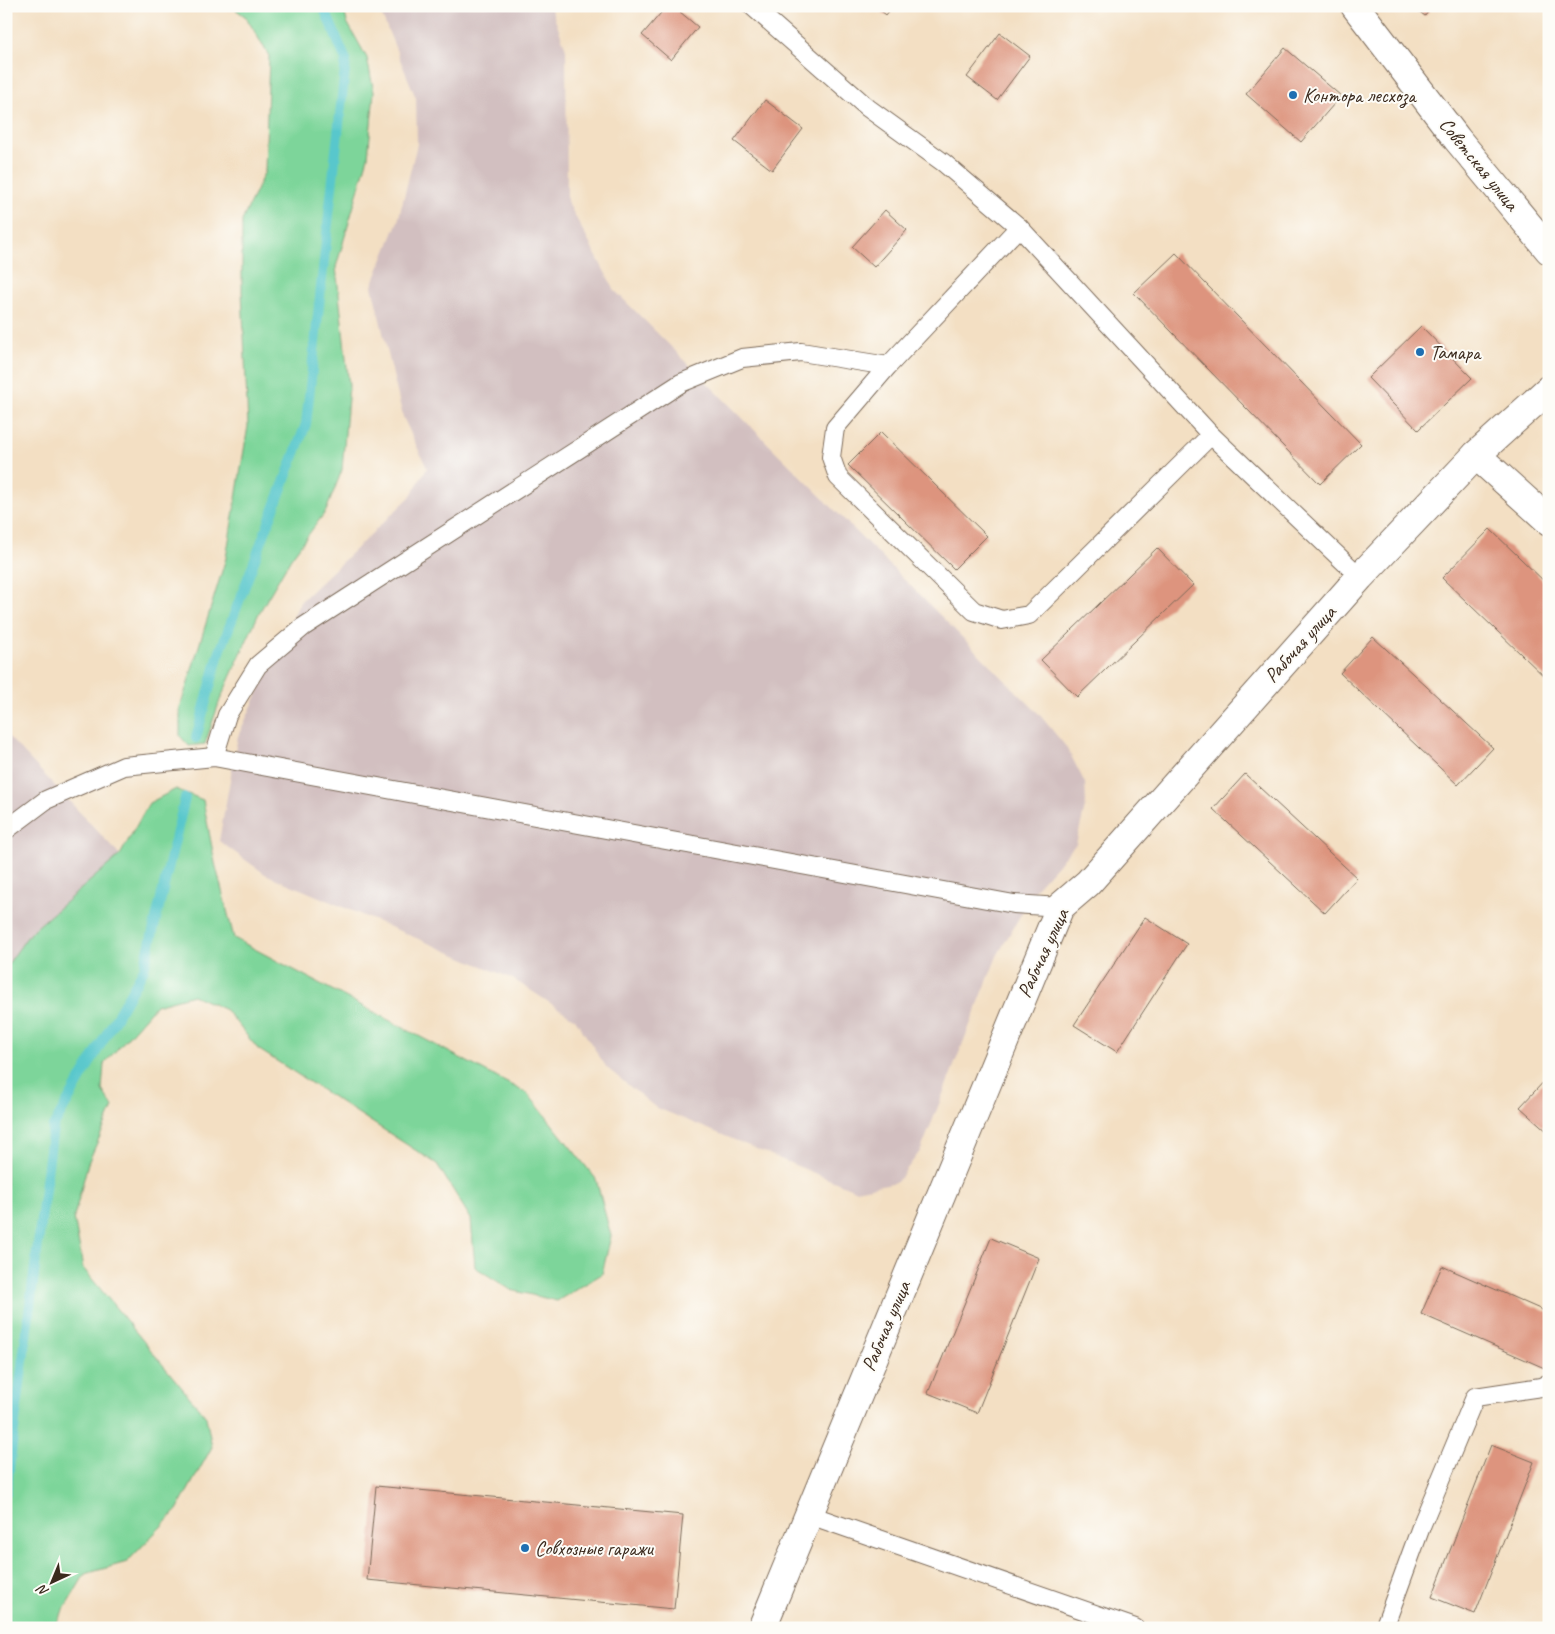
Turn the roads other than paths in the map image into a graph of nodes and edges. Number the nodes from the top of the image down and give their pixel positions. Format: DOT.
graph roads {
  1 [pos="752,6"];
  2 [pos="1354,6"];
  3 [pos="1018,227"];
  4 [pos="1549,250"];
  5 [pos="888,366"];
  6 [pos="1549,389"];
  7 [pos="1211,434"];
  8 [pos="1476,455"];
  9 [pos="1549,521"];
  10 [pos="1360,577"];
  11 [pos="214,757"];
  12 [pos="6,830"];
  13 [pos="1060,907"];
  14 [pos="1549,1383"];
  15 [pos="807,1514"];
  16 [pos="762,1628"];
  17 [pos="1135,1628"];
  18 [pos="1384,1628"];
  1 -- 3 [label="lane"];
  2 -- 4 [label="street, Советская улица"];
  3 -- 5 [label="lane"];
  3 -- 7 [label="lane"];
  5 -- 7 [label="lane"];
  5 -- 11 [label="lane"];
  6 -- 8 [label="street, Рабочая улица"];
  7 -- 10 [label="lane"];
  8 -- 9 [label="street"];
  8 -- 10 [label="street, Рабочая улица"];
  10 -- 13 [label="street, Рабочая улица"];
  11 -- 12 [label="lane"];
  11 -- 13 [label="lane"];
  13 -- 15 [label="street, Рабочая улица"];
  14 -- 18 [label="lane"];
  15 -- 16 [label="street, Рабочая улица"];
  15 -- 17 [label="lane"];
}
